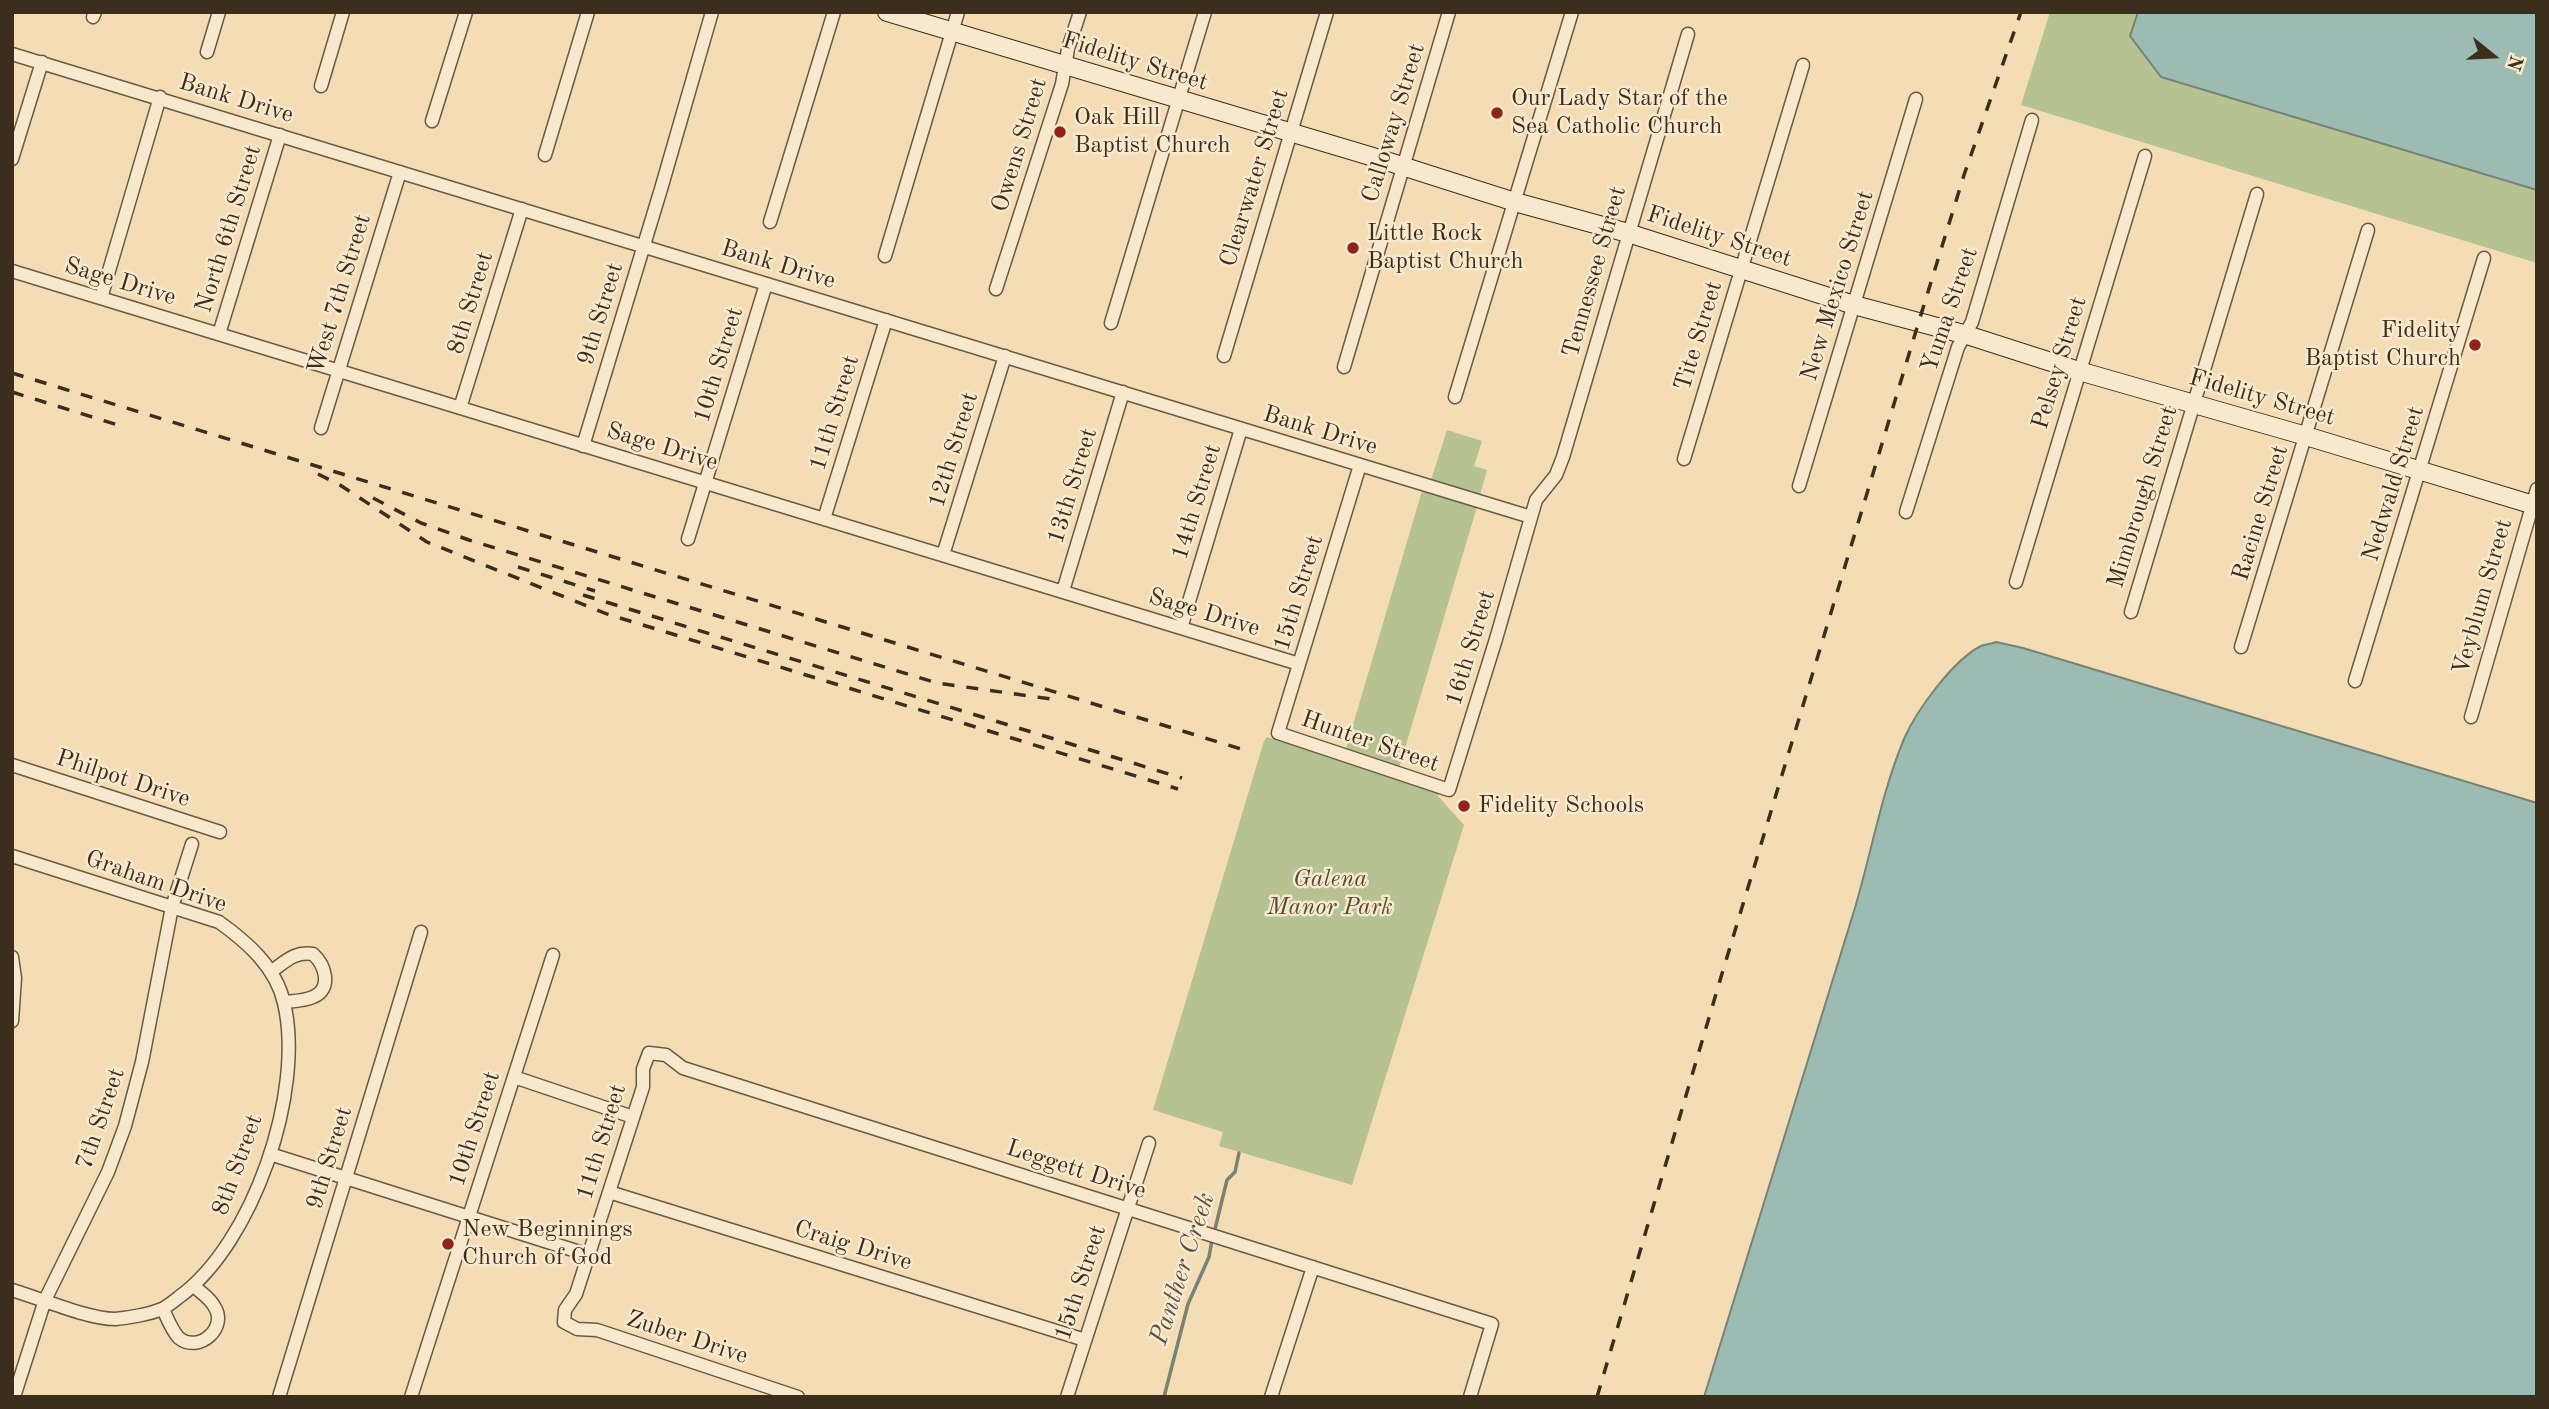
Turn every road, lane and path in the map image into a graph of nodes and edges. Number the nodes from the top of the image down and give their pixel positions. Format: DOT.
graph roads {
  1 [pos="219,12"];
  2 [pos="343,12"];
  3 [pos="466,12"];
  4 [pos="588,12"];
  5 [pos="712,12"];
  6 [pos="834,12"];
  7 [pos="887,12"];
  8 [pos="958,12"];
  9 [pos="1080,12"];
  10 [pos="1205,12"];
  11 [pos="1327,12"];
  12 [pos="1449,12"];
  13 [pos="1572,12"];
  14 [pos="952,31"];
  15 [pos="1688,34"];
  16 [pos="207,52"];
  17 [pos="12,54"];
  18 [pos="42,62"];
  19 [pos="1803,65"];
  20 [pos="1065,66"];
  21 [pos="321,86"];
  22 [pos="160,97"];
  23 [pos="1916,99"];
  24 [pos="1178,100"];
  25 [pos="2032,120"];
  26 [pos="432,121"];
  27 [pos="1290,134"];
  28 [pos="280,135"];
  29 [pos="545,155"];
  30 [pos="2145,156"];
  31 [pos="12,159"];
  32 [pos="1403,166"];
  33 [pos="400,172"];
  34 [pos="2257,194"];
  35 [pos="1515,202"];
  36 [pos="522,209"];
  37 [pos="770,222"];
  38 [pos="2368,230"];
  39 [pos="1628,233"];
  40 [pos="644,246"];
  41 [pos="885,256"];
  42 [pos="2484,258"];
  43 [pos="1742,270"];
  44 [pos="12,271"];
  45 [pos="766,284"];
  46 [pos="996,289"];
  47 [pos="100,298"];
  48 [pos="1854,305"];
  49 [pos="886,320"];
  50 [pos="1111,323"];
  51 [pos="219,334"];
  52 [pos="1967,335"];
  53 [pos="1005,356"];
  54 [pos="1224,356"];
  55 [pos="1344,367"];
  56 [pos="339,370"];
  57 [pos="2079,371"];
  58 [pos="1123,392"];
  59 [pos="1455,397"];
  60 [pos="2193,404"];
  61 [pos="460,408"];
  62 [pos="321,428"];
  63 [pos="1241,429"];
  64 [pos="2306,436"];
  65 [pos="583,446"];
  66 [pos="1684,459"];
  67 [pos="1360,465"];
  68 [pos="2420,471"];
  69 [pos="705,482"];
  70 [pos="1799,486"];
  71 [pos="2535,500"];
  72 [pos="1906,512"];
  73 [pos="1531,517"];
  74 [pos="824,519"];
  75 [pos="688,539"];
  76 [pos="943,555"];
  77 [pos="2016,582"];
  78 [pos="1063,592"];
  79 [pos="2131,612"];
  80 [pos="1181,628"];
  81 [pos="2241,647"];
  82 [pos="1299,664"];
  83 [pos="2355,681"];
  84 [pos="2471,718"];
  85 [pos="1278,733"];
  86 [pos="12,765"];
  87 [pos="1449,790"];
  88 [pos="220,832"];
  89 [pos="192,844"];
  90 [pos="12,856"];
  91 [pos="172,907"];
  92 [pos="421,932"];
  93 [pos="553,955"];
  94 [pos="12,957"];
  95 [pos="272,971"];
  96 [pos="284,1002"];
  97 [pos="12,1021"];
  98 [pos="649,1053"];
  99 [pos="514,1077"];
  100 [pos="633,1117"];
  101 [pos="1149,1143"];
  102 [pos="270,1154"];
  103 [pos="346,1178"];
  104 [pos="609,1192"];
  105 [pos="1127,1209"];
  106 [pos="469,1217"];
  107 [pos="589,1255"];
  108 [pos="1313,1267"];
  109 [pos="194,1286"];
  110 [pos="12,1290"];
  111 [pos="46,1300"];
  112 [pos="163,1309"];
  113 [pos="564,1322"];
  114 [pos="1085,1340"];
  115 [pos="15,1397"];
  116 [pos="279,1397"];
  117 [pos="411,1397"];
  118 [pos="798,1397"];
  119 [pos="1067,1397"];
  120 [pos="1271,1397"];
  121 [pos="1471,1397"];
  1 -- 16 [label="street"];
  2 -- 21 [label="street"];
  3 -- 26 [label="street"];
  4 -- 29 [label="street"];
  5 -- 40 [label="street, 9th Street"];
  6 -- 37 [label="street"];
  7 -- 14 [label="main road, Fidelity Street"];
  8 -- 14 [label="street"];
  9 -- 20 [label="street, Owens Street"];
  10 -- 24 [label="street"];
  11 -- 27 [label="street, Clearwater Street"];
  12 -- 32 [label="street, Calloway Street"];
  13 -- 35 [label="street"];
  14 -- 20 [label="main road, Fidelity Street"];
  14 -- 41 [label="street"];
  15 -- 39 [label="street, Tennessee Street"];
  17 -- 18 [label="street, Bank Drive"];
  18 -- 22 [label="street, Bank Drive"];
  18 -- 31 [label="street"];
  19 -- 43 [label="street, Tite Street"];
  20 -- 24 [label="main road, Fidelity Street"];
  20 -- 46 [label="street, Owens Street"];
  22 -- 28 [label="street, Bank Drive"];
  22 -- 47 [label="street"];
  23 -- 48 [label="street, New Mexico Street"];
  24 -- 27 [label="main road, Fidelity Street"];
  24 -- 50 [label="street"];
  25 -- 52 [label="street, Yuma Street"];
  27 -- 32 [label="main road, Fidelity Street"];
  27 -- 54 [label="street, Clearwater Street"];
  28 -- 33 [label="street, Bank Drive"];
  28 -- 51 [label="street, North 6th Street"];
  30 -- 57 [label="street, Pelsey Street"];
  32 -- 35 [label="main road, Fidelity Street"];
  32 -- 55 [label="street, Calloway Street"];
  33 -- 36 [label="street, Bank Drive"];
  33 -- 56 [label="street, West 7th Street"];
  34 -- 60 [label="street, Mimbrough Street"];
  35 -- 39 [label="main road, Fidelity Street"];
  35 -- 59 [label="street"];
  36 -- 40 [label="street, Bank Drive"];
  36 -- 61 [label="street, 8th Street"];
  38 -- 64 [label="street, Racine Street"];
  39 -- 43 [label="main road, Fidelity Street"];
  39 -- 73 [label="street, Tennessee Street"];
  40 -- 45 [label="street, Bank Drive"];
  40 -- 65 [label="street, 9th Street"];
  42 -- 68 [label="street, Nedwald Street"];
  43 -- 48 [label="main road, Fidelity Street"];
  43 -- 66 [label="street, Tite Street"];
  44 -- 47 [label="street, Sage Drive"];
  45 -- 49 [label="street, Bank Drive"];
  45 -- 69 [label="street, 10th Street"];
  47 -- 51 [label="street, Sage Drive"];
  48 -- 52 [label="main road, Fidelity Street"];
  48 -- 70 [label="street, New Mexico Street"];
  49 -- 53 [label="street, Bank Drive"];
  49 -- 74 [label="street, 11th Street"];
  51 -- 56 [label="street, Sage Drive"];
  52 -- 57 [label="main road, Fidelity Street"];
  52 -- 72 [label="street, Yuma Street"];
  53 -- 58 [label="street, Bank Drive"];
  53 -- 76 [label="street, 12th Street"];
  56 -- 61 [label="street, Sage Drive"];
  56 -- 62 [label="street, West 7th Street"];
  57 -- 60 [label="main road, Fidelity Street"];
  57 -- 77 [label="street, Pelsey Street"];
  58 -- 63 [label="street, Bank Drive"];
  58 -- 78 [label="street, 13th Street"];
  60 -- 64 [label="main road, Fidelity Street"];
  60 -- 79 [label="street, Mimbrough Street"];
  61 -- 65 [label="street, Sage Drive"];
  63 -- 67 [label="street, Bank Drive"];
  63 -- 80 [label="street, 14th Street"];
  64 -- 68 [label="main road, Fidelity Street"];
  64 -- 81 [label="street, Racine Street"];
  65 -- 69 [label="street, Sage Drive"];
  67 -- 73 [label="street, Bank Drive"];
  67 -- 82 [label="street, 15th Street"];
  68 -- 71 [label="main road, Fidelity Street"];
  68 -- 83 [label="street, Nedwald Street"];
  69 -- 74 [label="street, Sage Drive"];
  69 -- 75 [label="street, 10th Street"];
  71 -- 84 [label="street, Veyblum Street"];
  73 -- 87 [label="street, 16th Street"];
  74 -- 76 [label="street, Sage Drive"];
  76 -- 78 [label="street, Sage Drive"];
  78 -- 80 [label="street, Sage Drive"];
  80 -- 82 [label="street, Sage Drive"];
  82 -- 85 [label="street, 15th Street"];
  85 -- 87 [label="street, Hunter Street"];
  86 -- 88 [label="street, Philpot Drive"];
  89 -- 91 [label="street, 7th Street"];
  90 -- 91 [label="street, Graham Drive"];
  91 -- 95 [label="street, Graham Drive"];
  91 -- 111 [label="street, 7th Street"];
  92 -- 103 [label="street, 9th Street"];
  93 -- 99 [label="street, 10th Street"];
  94 -- 97 [label="street"];
  95 -- 96 [label="street, 8th Street"];
  95 -- 96 [label="street"];
  96 -- 102 [label="street, 8th Street"];
  98 -- 100 [label="street, 11th Street"];
  98 -- 105 [label="street, Leggett Drive"];
  99 -- 100 [label="street"];
  99 -- 106 [label="street, 10th Street"];
  100 -- 104 [label="street, 11th Street"];
  101 -- 105 [label="street, 15th Street"];
  102 -- 103 [label="street"];
  102 -- 109 [label="street, 8th Street"];
  103 -- 106 [label="street"];
  103 -- 116 [label="street, 9th Street"];
  104 -- 107 [label="street, 11th Street"];
  104 -- 114 [label="street, Craig Drive"];
  105 -- 108 [label="street, Leggett Drive"];
  105 -- 114 [label="street, 15th Street"];
  106 -- 107 [label="street"];
  106 -- 117 [label="street, 10th Street"];
  107 -- 113 [label="street, 11th Street"];
  108 -- 120 [label="street"];
  108 -- 121 [label="street, Leggett Drive"];
  109 -- 112 [label="street, 8th Street"];
  109 -- 112 [label="street"];
  110 -- 111 [label="street"];
  111 -- 112 [label="street"];
  111 -- 115 [label="street, 7th Street"];
  113 -- 118 [label="street, Zuber Drive"];
  114 -- 119 [label="street, 15th Street"];
}
